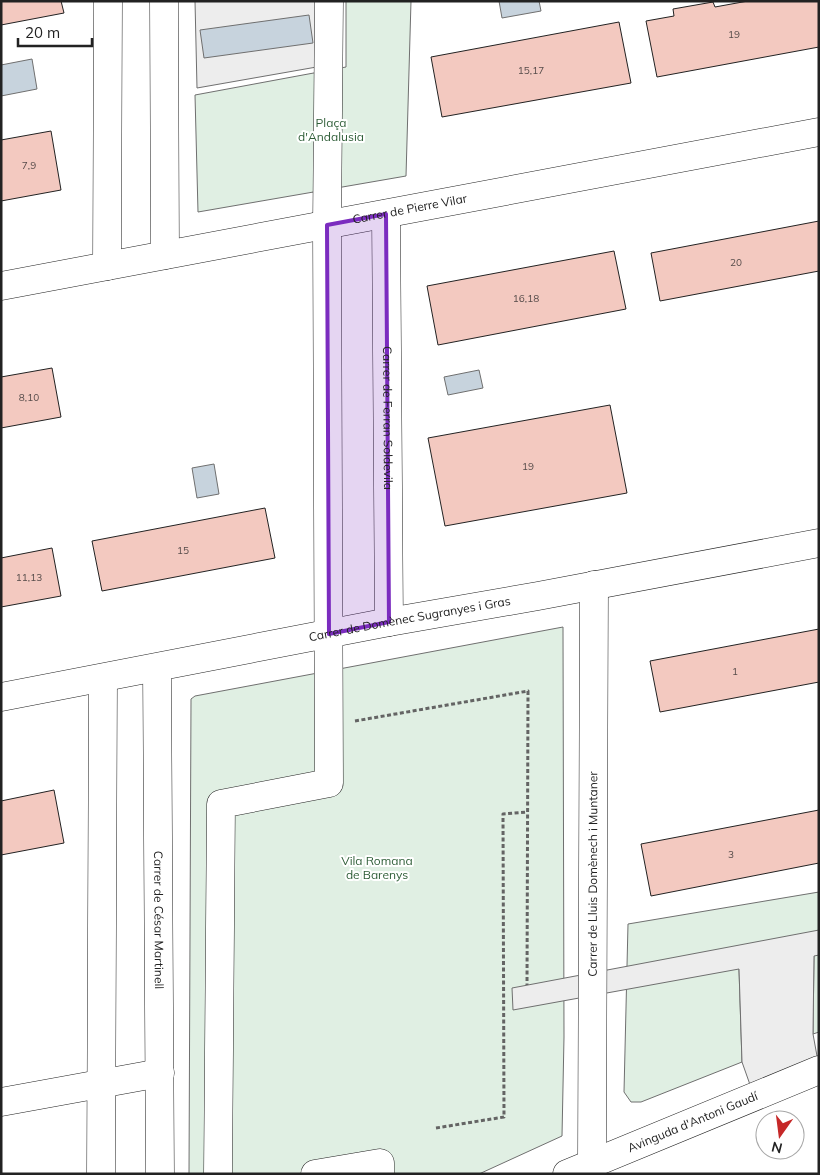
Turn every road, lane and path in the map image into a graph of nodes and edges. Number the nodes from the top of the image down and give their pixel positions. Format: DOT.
graph roads {
  1 [pos="108,1"];
  2 [pos="164,1"];
  3 [pos="328,1"];
  4 [pos="819,132"];
  5 [pos="386,214"];
  6 [pos="327,226"];
  7 [pos="164,255"];
  8 [pos="107,266"];
  9 [pos="1,286"];
  10 [pos="819,543"];
  11 [pos="594,585"];
  12 [pos="389,622"];
  13 [pos="329,634"];
  14 [pos="157,668"];
  15 [pos="103,678"];
  16 [pos="1,697"];
  17 [pos="328,725"];
  18 [pos="527,812"];
  19 [pos="527,985"];
  20 [pos="819,1070"];
  21 [pos="160,1073"];
  22 [pos="102,1084"];
  23 [pos="1,1102"];
  24 [pos="436,1128"];
  25 [pos="592,1163"];
  26 [pos="101,1174"];
  27 [pos="160,1174"];
  28 [pos="218,1174"];
  29 [pos="316,1174"];
  30 [pos="380,1174"];
  31 [pos="567,1174"];
  1 -- 8 [label="street"];
  2 -- 7 [label="street"];
  3 -- 6 [label="street"];
  4 -- 5 [label="street, Carrer de Pierre Vilar"];
  5 -- 6 [label="street, Carrer de Pierre Vilar"];
  5 -- 12 [label="street, Carrer de Ferran Soldevila"];
  6 -- 7 [label="street, Carrer de Pierre Vilar"];
  6 -- 13 [label="street"];
  7 -- 8 [label="street, Carrer de Pierre Vilar"];
  8 -- 9 [label="street, Carrer de Pierre Vilar"];
  10 -- 11 [label="street, Carrer de Domènec Sugranyes i Gras"];
  11 -- 12 [label="street, Carrer de Domènec Sugranyes i Gras"];
  11 -- 25 [label="street, Carrer de Lluis Domènech i Muntaner"];
  12 -- 13 [label="street, Carrer de Domènec Sugranyes i Gras"];
  13 -- 14 [label="street, Carrer de Domènec Sugranyes i Gras"];
  13 -- 17 [label="street"];
  14 -- 15 [label="street, Carrer de Domènec Sugranyes i Gras"];
  14 -- 21 [label="street, Carrer de César Martinell"];
  15 -- 16 [label="street, Carrer de Domènec Sugranyes i Gras"];
  15 -- 22 [label="street"];
  17 -- 18 [label="path"];
  17 -- 28 [label="street"];
  18 -- 19 [label="path"];
  18 -- 24 [label="path"];
  20 -- 25 [label="street, Avinguda d'Antoni Gaudí"];
  21 -- 22 [label="street"];
  21 -- 27 [label="street, Carrer de César Martinell"];
  22 -- 23 [label="street"];
  22 -- 26 [label="street"];
  25 -- 31 [label="street, Avinguda d'Antoni Gaudí"];
  29 -- 30 [label="street"];
}
